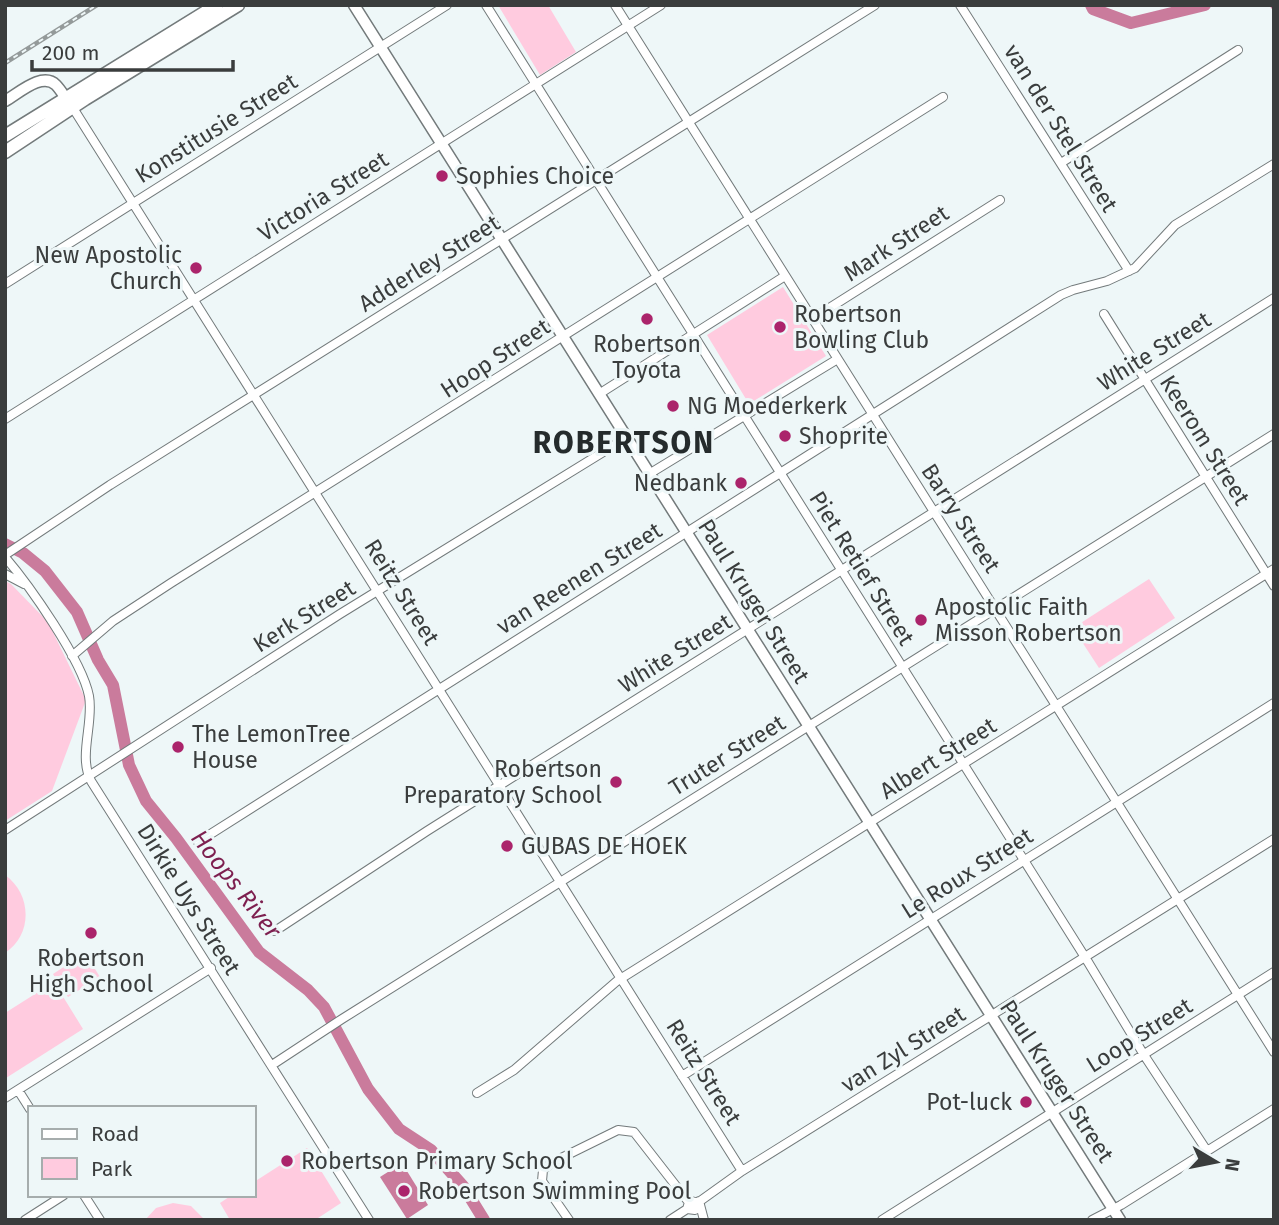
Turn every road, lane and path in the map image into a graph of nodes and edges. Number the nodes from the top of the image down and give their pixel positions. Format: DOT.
graph roads {
  1 [pos="217,5"];
  2 [pos="238,5"];
  3 [pos="354,5"];
  4 [pos="447,5"];
  5 [pos="486,5"];
  6 [pos="615,5"];
  7 [pos="661,5"];
  8 [pos="875,5"];
  9 [pos="960,5"];
  10 [pos="628,26"];
  11 [pos="380,47"];
  12 [pos="1238,50"];
  13 [pos="535,85"];
  14 [pos="943,97"];
  15 [pos="5,101"];
  16 [pos="69,103"];
  17 [pos="689,123"];
  18 [pos="12,137"];
  19 [pos="442,144"];
  20 [pos="5,152"];
  21 [pos="1061,163"];
  22 [pos="1274,164"];
  23 [pos="596,181"];
  24 [pos="1000,200"];
  25 [pos="132,203"];
  26 [pos="750,220"];
  27 [pos="503,240"];
  28 [pos="1129,271"];
  29 [pos="785,276"];
  30 [pos="657,278"];
  31 [pos="5,284"];
  32 [pos="1274,298"];
  33 [pos="194,299"];
  34 [pos="1104,314"];
  35 [pos="812,319"];
  36 [pos="692,334"];
  37 [pos="563,337"];
  38 [pos="836,360"];
  39 [pos="1144,380"];
  40 [pos="599,394"];
  41 [pos="254,396"];
  42 [pos="872,415"];
  43 [pos="744,417"];
  44 [pos="5,419"];
  45 [pos="1274,434"];
  46 [pos="626,438"];
  47 [pos="649,474"];
  48 [pos="780,474"];
  49 [pos="1205,477"];
  50 [pos="314,494"];
  51 [pos="934,512"];
  52 [pos="687,534"];
  53 [pos="5,556"];
  54 [pos="841,571"];
  55 [pos="1270,571"];
  56 [pos="5,574"];
  57 [pos="24,584"];
  58 [pos="1274,586"];
  59 [pos="377,592"];
  60 [pos="996,608"];
  61 [pos="747,630"];
  62 [pos="72,656"];
  63 [pos="901,668"];
  64 [pos="439,690"];
  65 [pos="1274,703"];
  66 [pos="1057,705"];
  67 [pos="808,726"];
  68 [pos="963,764"];
  69 [pos="89,776"];
  70 [pos="499,787"];
  71 [pos="1118,802"];
  72 [pos="869,824"];
  73 [pos="5,831"];
  74 [pos="1274,839"];
  75 [pos="198,842"];
  76 [pos="1023,860"];
  77 [pos="561,882"];
  78 [pos="1178,898"];
  79 [pos="930,919"];
  80 [pos="275,931"];
  81 [pos="1085,958"];
  82 [pos="211,968"];
  83 [pos="1274,972"];
  84 [pos="622,978"];
  85 [pos="1238,995"];
  86 [pos="991,1017"];
  87 [pos="1274,1052"];
  88 [pos="1144,1055"];
  89 [pos="272,1065"];
  90 [pos="682,1076"];
  91 [pos="18,1090"];
  92 [pos="477,1093"];
  93 [pos="5,1098"];
  94 [pos="28,1106"];
  95 [pos="1274,1109"];
  96 [pos="1052,1113"];
  97 [pos="1207,1151"];
  98 [pos="742,1171"];
  99 [pos="61,1197"];
  100 [pos="85,1197"];
  101 [pos="692,1205"];
  102 [pos="1113,1208"];
  103 [pos="25,1220"];
  104 [pos="100,1220"];
  105 [pos="369,1220"];
  106 [pos="569,1220"];
  107 [pos="670,1220"];
  108 [pos="698,1220"];
  109 [pos="704,1220"];
  110 [pos="882,1220"];
  111 [pos="1092,1220"];
  112 [pos="1120,1220"];
  1 -- 16 [label="main road"];
  2 -- 16 [label="main road"];
  3 -- 11 [label="street, Paul Kruger Street"];
  4 -- 11 [label="street, Konstitusie Street"];
  5 -- 13 [label="street, Piet Retief Street"];
  6 -- 10 [label="street, Barry Street"];
  7 -- 10 [label="street, Victoria Street"];
  8 -- 17 [label="street, Adderley Street"];
  9 -- 21 [label="street, van der Stel Street"];
  10 -- 13 [label="street, Victoria Street"];
  10 -- 17 [label="street, Barry Street"];
  11 -- 19 [label="street, Paul Kruger Street"];
  11 -- 25 [label="street, Konstitusie Street"];
  12 -- 21 [label="street"];
  13 -- 19 [label="street, Victoria Street"];
  13 -- 23 [label="street, Piet Retief Street"];
  14 -- 26 [label="street, Hoop Street"];
  15 -- 16 [label="street, Reitz Street"];
  16 -- 18 [label="main road"];
  16 -- 25 [label="street, Reitz Street"];
  17 -- 23 [label="street, Adderley Street"];
  17 -- 26 [label="street, Barry Street"];
  18 -- 20 [label="main road"];
  19 -- 27 [label="street, Paul Kruger Street"];
  19 -- 33 [label="street, Victoria Street"];
  21 -- 28 [label="street, van der Stel Street"];
  22 -- 28 [label="street"];
  23 -- 27 [label="street, Adderley Street"];
  23 -- 30 [label="street, Piet Retief Street"];
  24 -- 35 [label="street, Mark Street"];
  25 -- 31 [label="street, Konstitusie Street"];
  25 -- 33 [label="street, Reitz Street"];
  26 -- 29 [label="street, Barry Street"];
  26 -- 30 [label="street, Hoop Street"];
  27 -- 37 [label="street, Paul Kruger Street"];
  27 -- 41 [label="street, Adderley Street"];
  28 -- 42 [label="street, van Reenen Street"];
  29 -- 35 [label="street, Barry Street"];
  29 -- 36 [label="street"];
  30 -- 36 [label="street, Piet Retief Street"];
  30 -- 37 [label="street, Hoop Street"];
  32 -- 39 [label="street, White Street"];
  33 -- 41 [label="street, Reitz Street"];
  33 -- 44 [label="street, Victoria Street"];
  34 -- 39 [label="street, Keerom Street"];
  35 -- 38 [label="street, Barry Street"];
  36 -- 40 [label="street"];
  36 -- 43 [label="street, Piet Retief Street"];
  37 -- 40 [label="street, Paul Kruger Street"];
  37 -- 50 [label="street, Hoop Street"];
  38 -- 42 [label="street, Barry Street"];
  38 -- 43 [label="street"];
  39 -- 49 [label="street, Keerom Street"];
  39 -- 51 [label="street, White Street"];
  40 -- 46 [label="street, Paul Kruger Street"];
  41 -- 50 [label="street, Reitz Street"];
  41 -- 53 [label="street, Adderley Street"];
  42 -- 48 [label="street, van Reenen Street"];
  42 -- 51 [label="street, Barry Street"];
  43 -- 47 [label="street"];
  43 -- 48 [label="street, Piet Retief Street"];
  45 -- 49 [label="street, Truter Street"];
  46 -- 47 [label="street, Paul Kruger Street"];
  46 -- 59 [label="street, Kerk Street"];
  47 -- 52 [label="street, Paul Kruger Street"];
  48 -- 52 [label="street, van Reenen Street"];
  48 -- 54 [label="street, Piet Retief Street"];
  49 -- 55 [label="street, Keerom Street"];
  49 -- 60 [label="street, Truter Street"];
  50 -- 59 [label="street, Reitz Street"];
  50 -- 62 [label="street, Hoop Street"];
  51 -- 54 [label="street, White Street"];
  51 -- 60 [label="street, Barry Street"];
  52 -- 61 [label="street, Paul Kruger Street"];
  52 -- 64 [label="street, van Reenen Street"];
  53 -- 57 [label="street, Dirkie Uys Street"];
  54 -- 61 [label="street, White Street"];
  54 -- 63 [label="street, Piet Retief Street"];
  55 -- 58 [label="street, Keerom Street"];
  55 -- 66 [label="street, Albert Street"];
  56 -- 57 [label="street, Dirkie Uys Street"];
  57 -- 62 [label="street, Dirkie Uys Street"];
  59 -- 64 [label="street, Reitz Street"];
  59 -- 69 [label="street, Kerk Street"];
  60 -- 63 [label="street, Truter Street"];
  60 -- 66 [label="street, Barry Street"];
  61 -- 67 [label="street, Paul Kruger Street"];
  61 -- 70 [label="street, White Street"];
  62 -- 69 [label="street, Dirkie Uys Street"];
  63 -- 67 [label="street, Truter Street"];
  63 -- 68 [label="street, Piet Retief Street"];
  64 -- 70 [label="street, Reitz Street"];
  64 -- 75 [label="street, van Reenen Street"];
  65 -- 71 [label="street, Le Roux Street"];
  66 -- 68 [label="street, Albert Street"];
  66 -- 71 [label="street, Barry Street"];
  67 -- 72 [label="street, Paul Kruger Street"];
  67 -- 77 [label="street, Truter Street"];
  68 -- 72 [label="street, Albert Street"];
  68 -- 76 [label="street, Piet Retief Street"];
  69 -- 73 [label="street, Kerk Street"];
  69 -- 82 [label="street, Dirkie Uys Street"];
  70 -- 77 [label="street, Reitz Street"];
  70 -- 80 [label="street, White Street"];
  71 -- 76 [label="street, Le Roux Street"];
  71 -- 78 [label="street, Barry Street"];
  72 -- 79 [label="street, Paul Kruger Street"];
  72 -- 84 [label="street, Albert Street"];
  74 -- 78 [label="street, van Zyl Street"];
  76 -- 79 [label="street, Le Roux Street"];
  76 -- 81 [label="street, Piet Retief Street"];
  77 -- 84 [label="street, Reitz Street"];
  77 -- 89 [label="street, Truter Street"];
  78 -- 81 [label="street, van Zyl Street"];
  78 -- 85 [label="street, Barry Street"];
  79 -- 86 [label="street, Paul Kruger Street"];
  79 -- 90 [label="street, Le Roux Street"];
  81 -- 86 [label="street, van Zyl Street"];
  81 -- 88 [label="street, Piet Retief Street"];
  82 -- 89 [label="street, Dirkie Uys Street"];
  82 -- 91 [label="street"];
  83 -- 85 [label="street, Loop Street"];
  84 -- 90 [label="street, Reitz Street"];
  84 -- 92 [label="street, Albert Street"];
  85 -- 87 [label="street, Barry Street"];
  85 -- 88 [label="street, Loop Street"];
  86 -- 96 [label="street, Paul Kruger Street"];
  86 -- 98 [label="street, van Zyl Street"];
  88 -- 96 [label="street, Loop Street"];
  88 -- 97 [label="street, Piet Retief Street"];
  89 -- 105 [label="street, Dirkie Uys Street"];
  90 -- 98 [label="street, Reitz Street"];
  91 -- 93 [label="street"];
  91 -- 94 [label="street"];
  95 -- 97 [label="street"];
  96 -- 102 [label="street, Paul Kruger Street"];
  96 -- 110 [label="street, Loop Street"];
  97 -- 102 [label="street"];
  98 -- 101 [label="street, van Zyl Street"];
  99 -- 103 [label="street"];
  100 -- 104 [label="street"];
  101 -- 106 [label="street"];
  101 -- 107 [label="street, van Zyl Street"];
  101 -- 108 [label="street"];
  101 -- 109 [label="street"];
  102 -- 111 [label="street"];
  102 -- 112 [label="street, Paul Kruger Street"];
}
